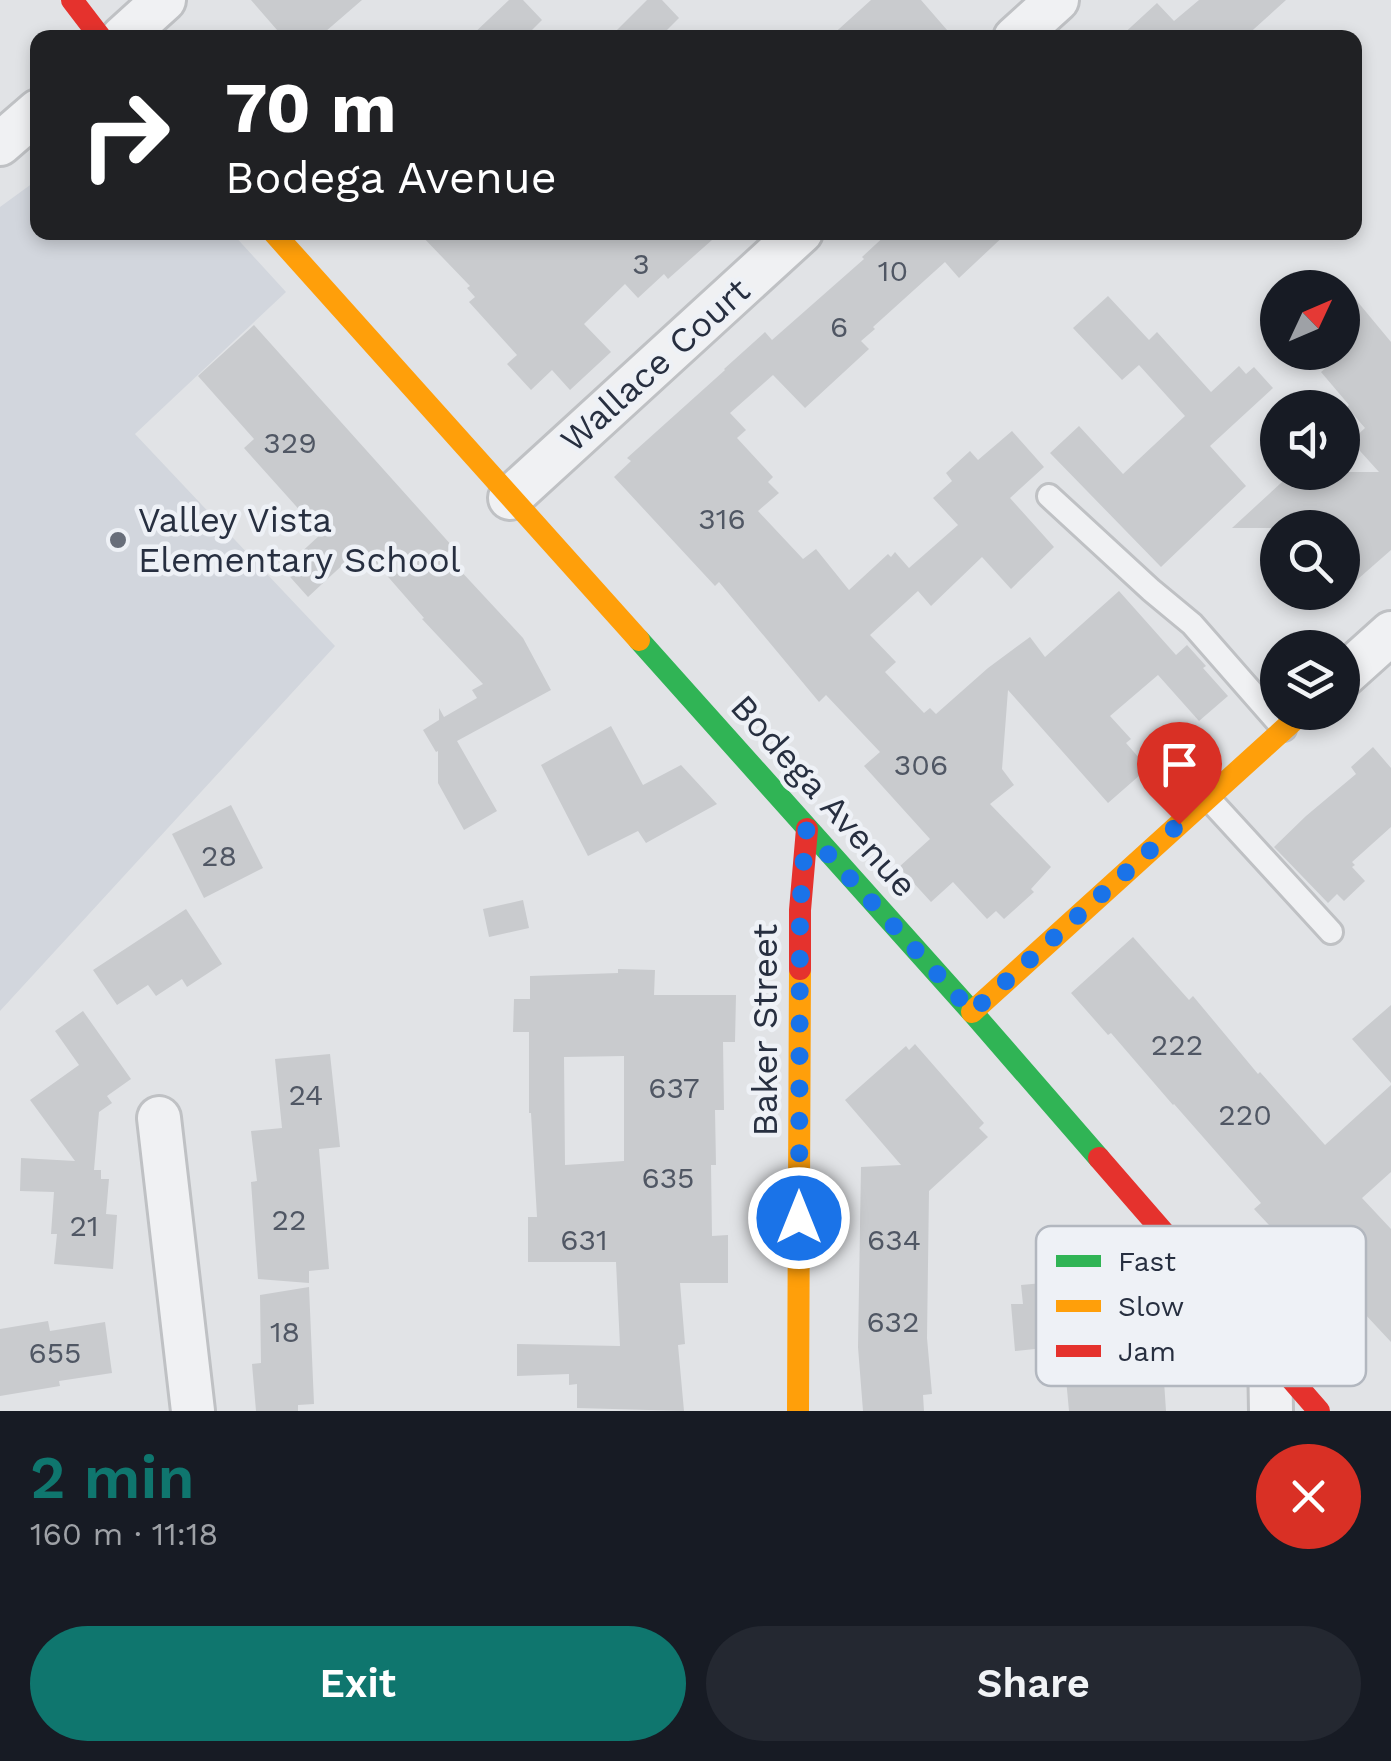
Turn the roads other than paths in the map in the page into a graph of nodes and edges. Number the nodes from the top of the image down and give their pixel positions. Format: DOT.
graph roads {
  1 [pos="72,0"];
  2 [pos="164,0"];
  3 [pos="1056,0"];
  4 [pos="95,30"];
  5 [pos="131,30"];
  6 [pos="1024,30"];
  7 [pos="30,118"];
  8 [pos="0,144"];
  9 [pos="280,240"];
  10 [pos="792,240"];
  11 [pos="1050,496"];
  12 [pos="510,498"];
  13 [pos="1391,633"];
  14 [pos="1360,661"];
  15 [pos="1260,702"];
  16 [pos="1283,730"];
  17 [pos="1208,798"];
  18 [pos="806,830"];
  19 [pos="1331,932"];
  20 [pos="972,1012"];
  21 [pos="159,1118"];
  22 [pos="1159,1226"];
  23 [pos="1271,1386"];
  24 [pos="1298,1386"];
  25 [pos="193,1411"];
  26 [pos="798,1411"];
  27 [pos="1271,1411"];
  28 [pos="1319,1411"];
  1 -- 4 [label="main road"];
  2 -- 5 [label="street"];
  3 -- 6 [label="street"];
  7 -- 8 [label="street"];
  9 -- 12 [label="main road, Bodega Avenue"];
  10 -- 12 [label="street, Wallace Court"];
  11 -- 15 [label="lane"];
  12 -- 18 [label="main road, Bodega Avenue"];
  13 -- 14 [label="street"];
  16 -- 17 [label="main road"];
  17 -- 19 [label="lane"];
  17 -- 20 [label="main road"];
  18 -- 20 [label="main road, Bodega Avenue"];
  18 -- 26 [label="main road, Baker Street"];
  20 -- 22 [label="main road, Bodega Avenue"];
  21 -- 25 [label="street"];
  23 -- 27 [label="street"];
  24 -- 28 [label="main road, Bodega Avenue"];
}
